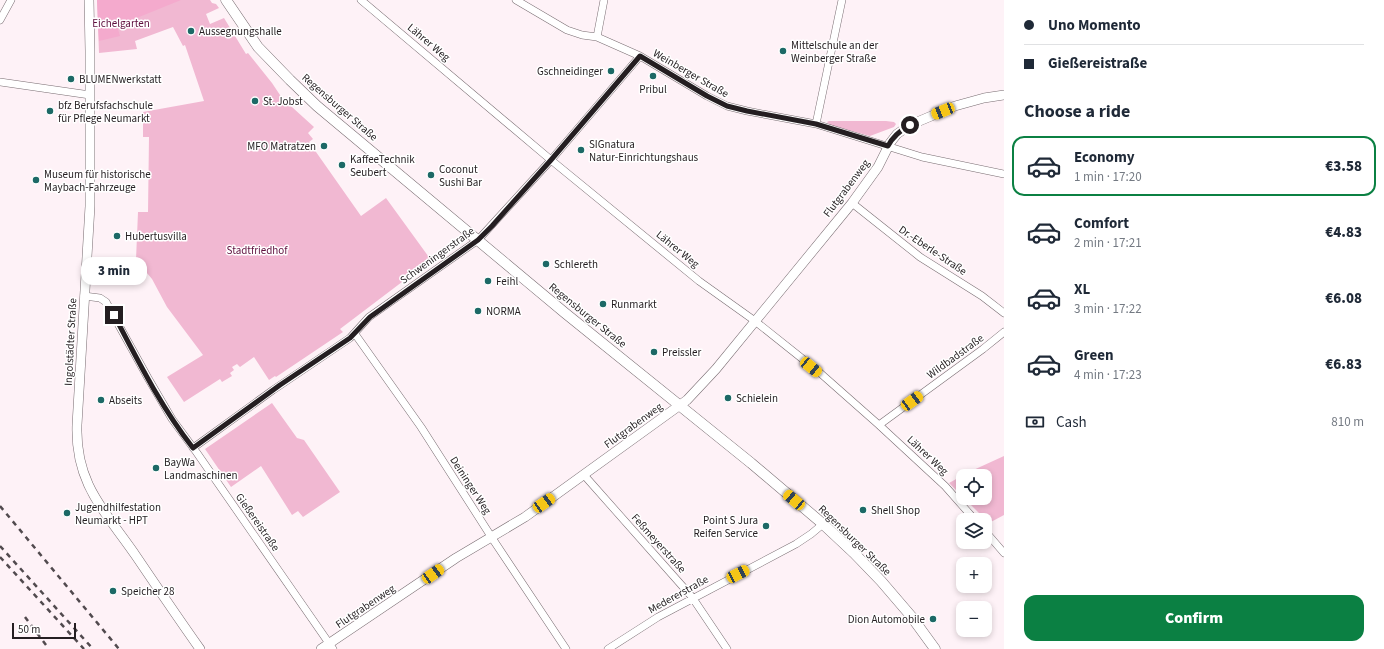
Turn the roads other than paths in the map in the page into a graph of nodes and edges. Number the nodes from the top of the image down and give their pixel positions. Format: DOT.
graph roads {
  1 [pos="11,0"];
  2 [pos="88,0"];
  3 [pos="226,0"];
  4 [pos="361,0"];
  5 [pos="516,0"];
  6 [pos="604,0"];
  7 [pos="842,0"];
  8 [pos="0,20"];
  9 [pos="597,37"];
  10 [pos="640,56"];
  11 [pos="0,82"];
  12 [pos="90,95"];
  13 [pos="1004,95"];
  14 [pos="816,124"];
  15 [pos="888,146"];
  16 [pos="551,160"];
  17 [pos="1004,174"];
  18 [pos="852,203"];
  19 [pos="478,240"];
  20 [pos="84,296"];
  21 [pos="1004,313"];
  22 [pos="755,321"];
  23 [pos="1004,332"];
  24 [pos="355,334"];
  25 [pos="679,406"];
  26 [pos="879,425"];
  27 [pos="193,448"];
  28 [pos="584,475"];
  29 [pos="969,513"];
  30 [pos="822,524"];
  31 [pos="491,537"];
  32 [pos="992,539"];
  33 [pos="1004,552"];
  34 [pos="692,597"];
  35 [pos="332,646"];
  36 [pos="200,649"];
  37 [pos="321,649"];
  38 [pos="566,649"];
  39 [pos="608,649"];
  40 [pos="727,649"];
  41 [pos="935,649"];
  1 -- 8 [label="street"];
  2 -- 12 [label="street, Ingolstädter Straße"];
  3 -- 19 [label="main road, Regensburger Straße"];
  4 -- 16 [label="street, Lährer Weg"];
  5 -- 9 [label="street, Weinberger Straße"];
  6 -- 9 [label="street"];
  7 -- 14 [label="street"];
  9 -- 10 [label="street, Weinberger Straße"];
  10 -- 14 [label="street, Weinberger Straße"];
  10 -- 16 [label="street, Schweningerstraße"];
  11 -- 12 [label="street"];
  12 -- 20 [label="street, Ingolstädter Straße"];
  13 -- 15 [label="street, Flutgrabenweg"];
  14 -- 15 [label="street, Weinberger Straße"];
  15 -- 17 [label="street, Weinberger Straße"];
  15 -- 18 [label="street, Flutgrabenweg"];
  16 -- 19 [label="street, Schweningerstraße"];
  16 -- 22 [label="street, Lährer Weg"];
  18 -- 21 [label="street, Dr.-Eberle-Straße"];
  18 -- 22 [label="street, Flutgrabenweg"];
  19 -- 24 [label="street, Schweningerstraße"];
  19 -- 25 [label="main road, Regensburger Straße"];
  20 -- 27 [label="street, Gießereistraße"];
  20 -- 36 [label="street, Ingolstädter Straße"];
  22 -- 25 [label="street, Flutgrabenweg"];
  22 -- 26 [label="street, Lährer Weg"];
  23 -- 26 [label="street, Wildbadstraße"];
  24 -- 27 [label="street, Schweningerstraße"];
  24 -- 31 [label="street, Deininger Weg"];
  25 -- 28 [label="street, Flutgrabenweg"];
  25 -- 30 [label="main road, Regensburger Straße"];
  26 -- 29 [label="street, Lährer Weg"];
  27 -- 35 [label="street, Gießereistraße"];
  28 -- 31 [label="street, Flutgrabenweg"];
  28 -- 34 [label="street, Feßmeyerstraße"];
  30 -- 34 [label="street, Medererstraße"];
  30 -- 41 [label="main road, Regensburger Straße"];
  31 -- 35 [label="street, Flutgrabenweg"];
  31 -- 38 [label="street, Deininger Weg"];
  32 -- 33 [label="street"];
  34 -- 39 [label="street, Medererstraße"];
  34 -- 40 [label="street, Feßmeyerstraße"];
  35 -- 37 [label="street, Flutgrabenweg"];
}
